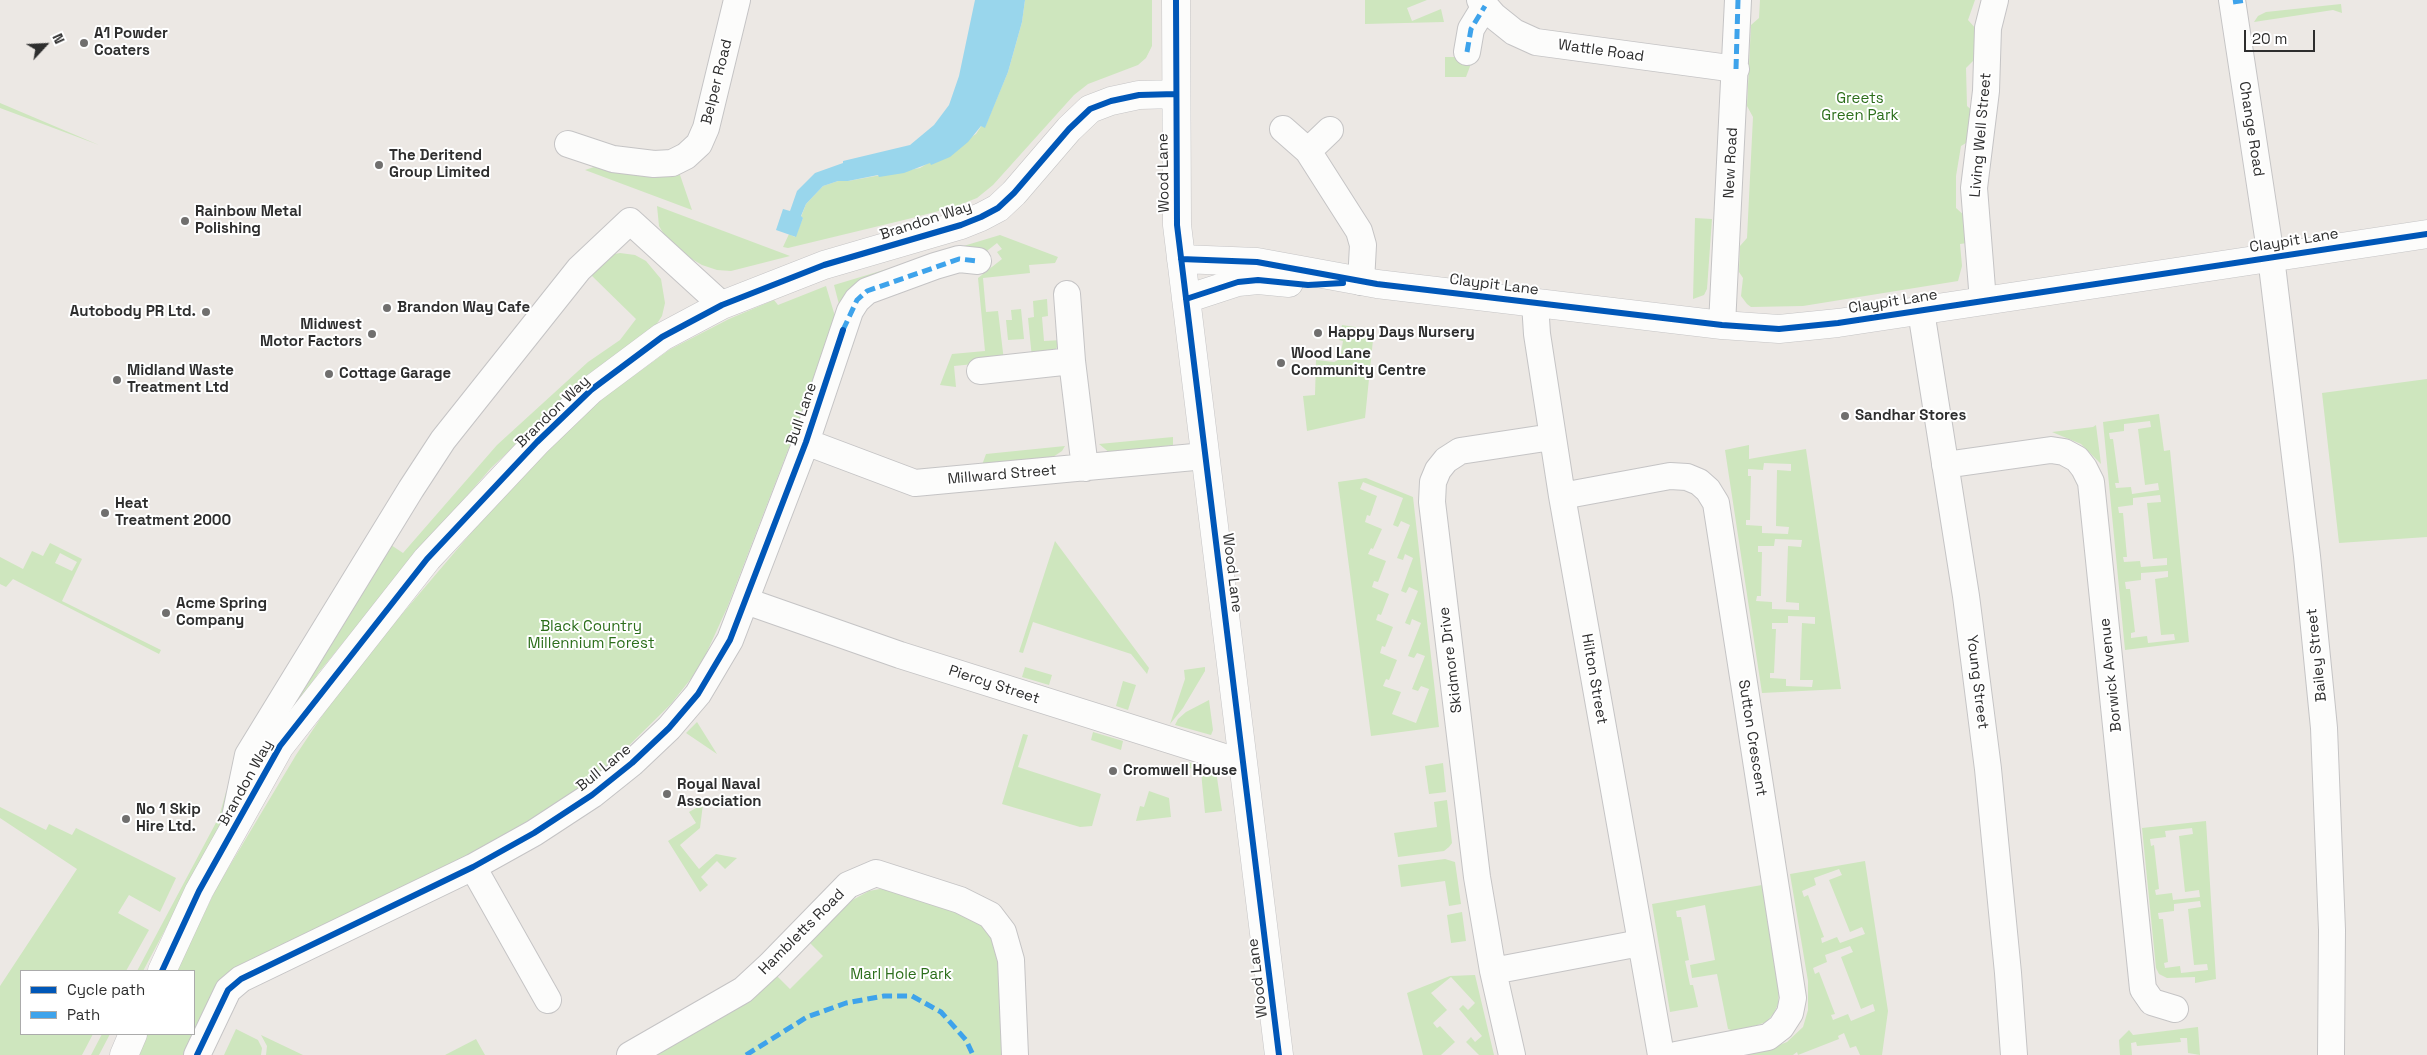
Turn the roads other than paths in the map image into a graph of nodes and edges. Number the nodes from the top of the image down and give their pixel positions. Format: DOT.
graph roads {
  1 [pos="738,0"];
  2 [pos="1176,0"];
  3 [pos="1738,0"];
  4 [pos="1995,0"];
  5 [pos="2237,1"];
  6 [pos="1482,3"];
  7 [pos="1467,52"];
  8 [pos="1736,69"];
  9 [pos="1176,94"];
  10 [pos="1283,129"];
  11 [pos="1330,130"];
  12 [pos="568,144"];
  13 [pos="1308,151"];
  14 [pos="2427,234"];
  15 [pos="2271,257"];
  16 [pos="1181,259"];
  17 [pos="978,261"];
  18 [pos="1361,282"];
  19 [pos="1067,294"];
  20 [pos="1186,299"];
  21 [pos="1983,301"];
  22 [pos="1535,303"];
  23 [pos="722,305"];
  24 [pos="1921,310"];
  25 [pos="1722,325"];
  26 [pos="1072,361"];
  27 [pos="980,371"];
  28 [pos="1552,437"];
  29 [pos="806,442"];
  30 [pos="1205,456"];
  31 [pos="1945,465"];
  32 [pos="1085,468"];
  33 [pos="1562,496"];
  34 [pos="746,601"];
  35 [pos="1243,763"];
  36 [pos="231,834"];
  37 [pos="473,867"];
  38 [pos="1640,943"];
  39 [pos="162,970"];
  40 [pos="1493,971"];
  41 [pos="548,1000"];
  42 [pos="2175,1009"];
  43 [pos="133,1035"];
  44 [pos="124,1055"];
  45 [pos="197,1055"];
  46 [pos="630,1055"];
  47 [pos="1015,1055"];
  48 [pos="1279,1055"];
  49 [pos="1512,1055"];
  50 [pos="1661,1055"];
  51 [pos="1676,1055"];
  52 [pos="2014,1055"];
  53 [pos="2331,1055"];
  1 -- 12 [label="street, Belper Road"];
  2 -- 9 [label="street, Wood Lane"];
  3 -- 8 [label="street, New Road"];
  4 -- 21 [label="street, Living Well Street"];
  5 -- 15 [label="street, Change Road"];
  6 -- 7 [label="street"];
  6 -- 8 [label="street, Wattle Road"];
  8 -- 25 [label="street, New Road"];
  9 -- 16 [label="street, Wood Lane"];
  9 -- 23 [label="street, Brandon Way"];
  10 -- 13 [label="street"];
  11 -- 13 [label="street"];
  13 -- 18 [label="street"];
  14 -- 15 [label="street, Claypit Lane"];
  15 -- 21 [label="street, Claypit Lane"];
  15 -- 53 [label="street, Bailey Street"];
  16 -- 18 [label="street, Claypit Lane"];
  16 -- 20 [label="street, Wood Lane"];
  17 -- 29 [label="street, Bull Lane"];
  18 -- 20 [label="street, Claypit Lane"];
  18 -- 22 [label="street, Claypit Lane"];
  19 -- 26 [label="street"];
  20 -- 30 [label="street, Wood Lane"];
  21 -- 24 [label="street, Claypit Lane"];
  22 -- 25 [label="street, Claypit Lane"];
  22 -- 28 [label="street, Hilton Street"];
  23 -- 36 [label="street, Brandon Way"];
  23 -- 36 [label="street, Brandon Way"];
  24 -- 25 [label="street, Claypit Lane"];
  24 -- 31 [label="street, Young Street"];
  26 -- 27 [label="street"];
  26 -- 32 [label="street"];
  28 -- 33 [label="street, Hilton Street"];
  28 -- 40 [label="street, Skidmore Drive"];
  29 -- 32 [label="street, Millward Street"];
  29 -- 34 [label="street, Bull Lane"];
  30 -- 32 [label="street, Millward Street"];
  30 -- 35 [label="street, Wood Lane"];
  31 -- 42 [label="street, Borwick Avenue"];
  31 -- 52 [label="street, Young Street"];
  33 -- 38 [label="street, Hilton Street"];
  33 -- 51 [label="street, Sutton Crescent"];
  34 -- 35 [label="street, Piercy Street"];
  34 -- 37 [label="street, Bull Lane"];
  35 -- 48 [label="street, Wood Lane"];
  36 -- 39 [label="street, Brandon Way"];
  37 -- 41 [label="street"];
  37 -- 45 [label="street, Bull Lane"];
  38 -- 40 [label="street"];
  38 -- 50 [label="street, Hilton Street"];
  40 -- 49 [label="street, Skidmore Drive"];
  43 -- 44 [label="street"];
  46 -- 47 [label="street, Hambletts Road"];
}
